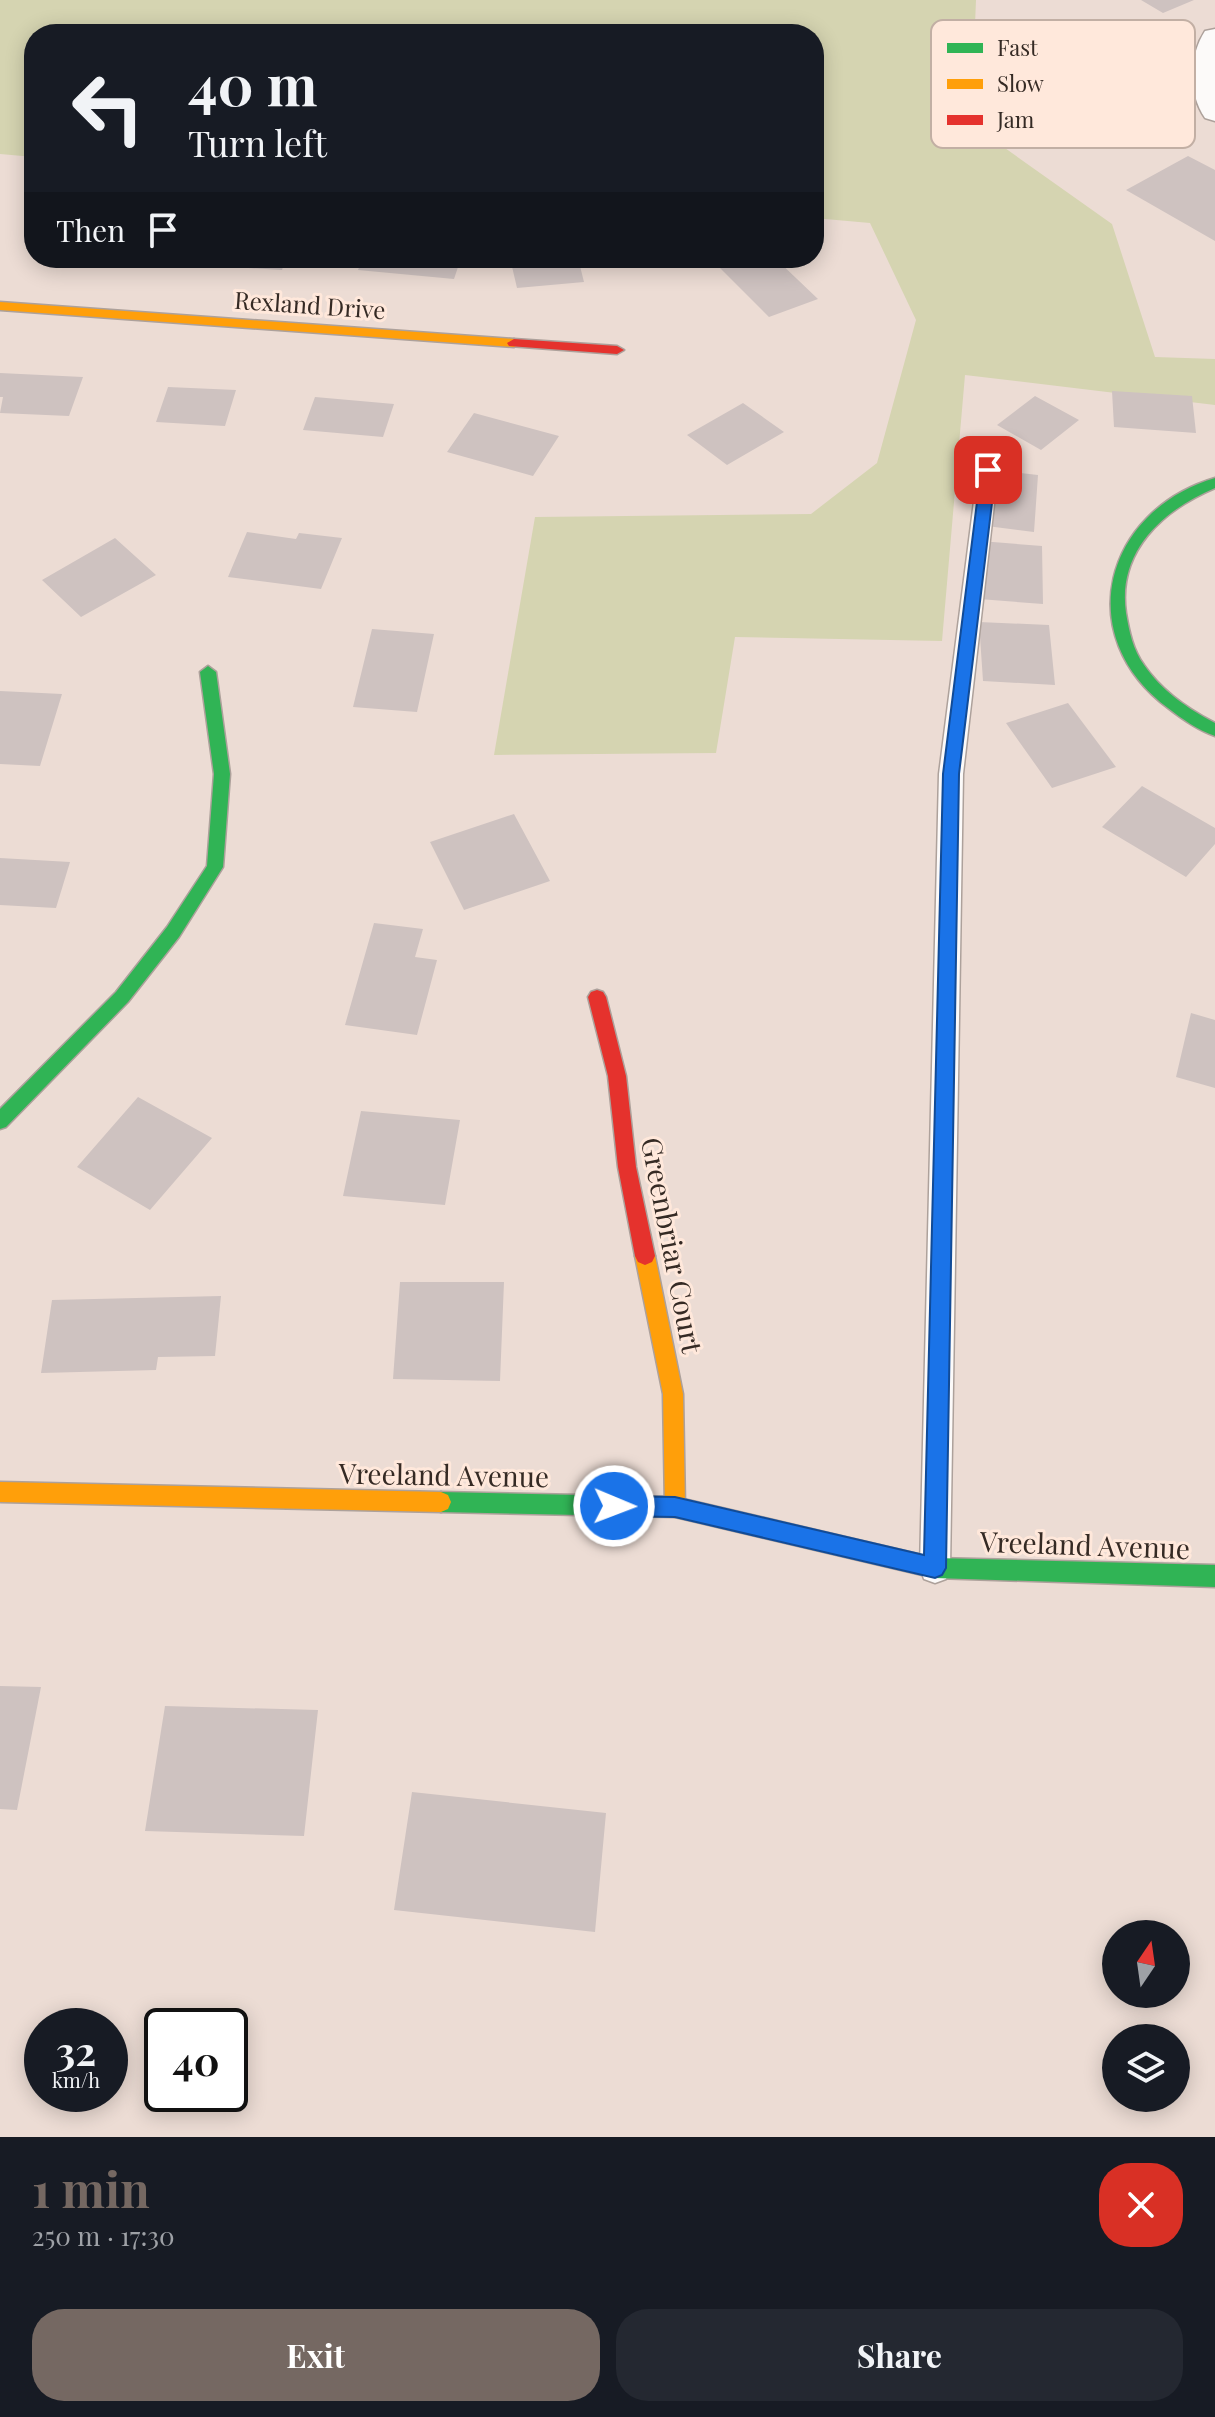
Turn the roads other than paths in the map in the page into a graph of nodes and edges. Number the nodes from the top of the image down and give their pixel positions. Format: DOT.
graph roads {
  1 [pos="1215,37"];
  2 [pos="1215,112"];
  3 [pos="0,306"];
  4 [pos="617,350"];
  5 [pos="988,470"];
  6 [pos="1215,483"];
  7 [pos="208,672"];
  8 [pos="1215,730"];
  9 [pos="597,997"];
  10 [pos="0,1121"];
  11 [pos="0,1492"];
  12 [pos="675,1507"];
  13 [pos="935,1568"];
  14 [pos="1215,1576"];
  1 -- 2 [label="street"];
  3 -- 4 [label="street, Rexland Drive"];
  5 -- 13 [label="lane"];
  6 -- 8 [label="street"];
  7 -- 10 [label="street"];
  9 -- 12 [label="street, Greenbriar Court"];
  11 -- 12 [label="street, Vreeland Avenue"];
  12 -- 13 [label="street, Vreeland Avenue"];
  13 -- 14 [label="street, Vreeland Avenue"];
}
